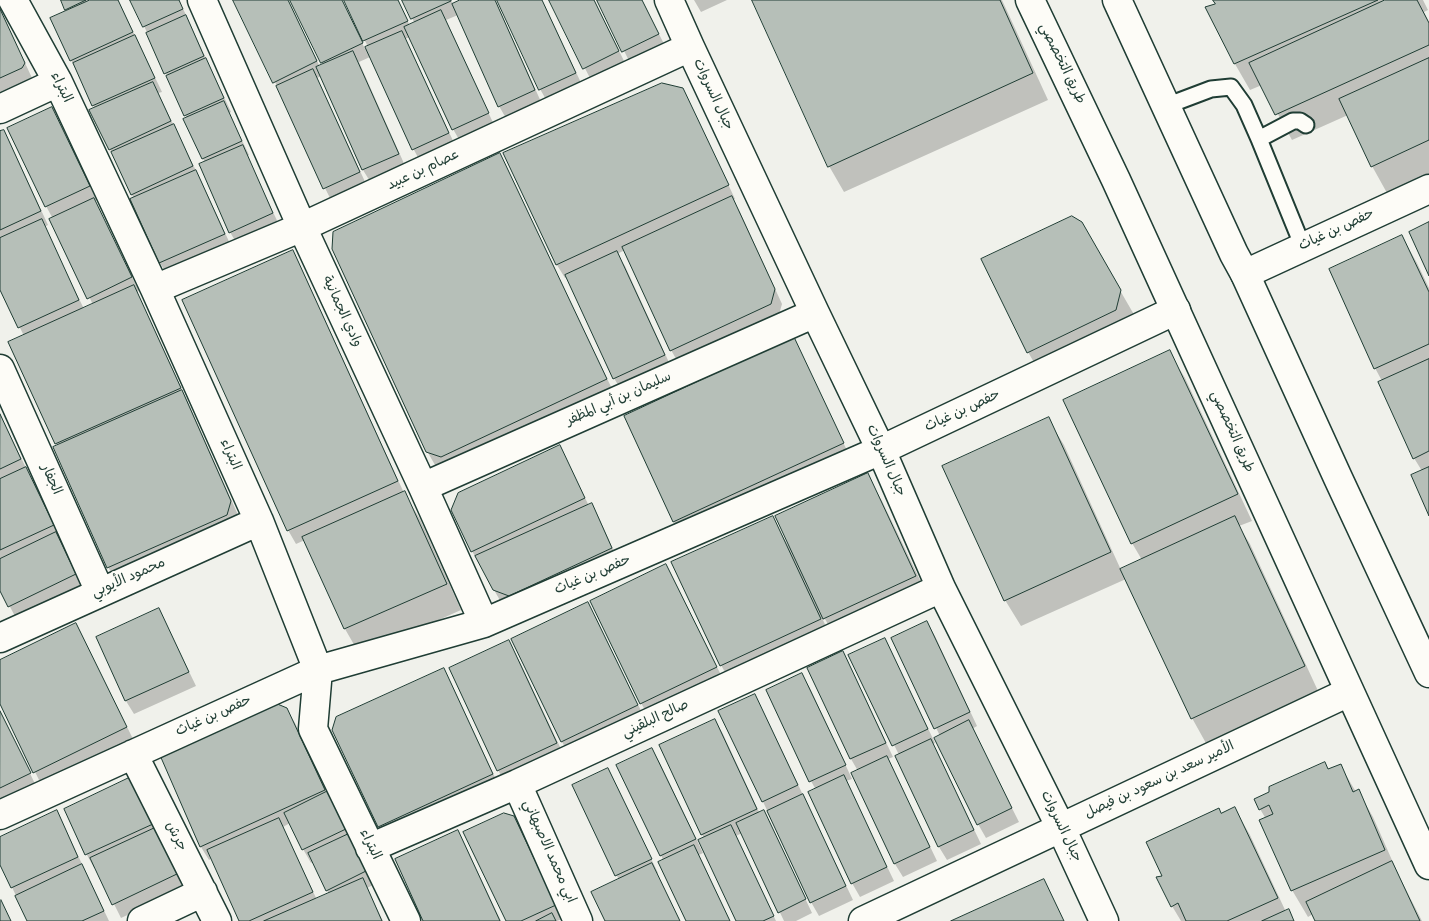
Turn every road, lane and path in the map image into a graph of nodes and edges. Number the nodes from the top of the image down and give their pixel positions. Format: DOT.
graph roads {
  1 [pos="13,0"];
  2 [pos="202,0"];
  3 [pos="669,0"];
  4 [pos="1030,0"];
  5 [pos="1123,2"];
  6 [pos="690,47"];
  7 [pos="58,82"];
  8 [pos="1166,106"];
  9 [pos="0,109"];
  10 [pos="1306,125"];
  11 [pos="1259,139"];
  12 [pos="1429,189"];
  13 [pos="302,228"];
  14 [pos="1303,247"];
  15 [pos="1245,274"];
  16 [pos="155,289"];
  17 [pos="1176,310"];
  18 [pos="814,313"];
  19 [pos="0,368"];
  20 [pos="881,450"];
  21 [pos="423,487"];
  22 [pos="258,521"];
  23 [pos="941,588"];
  24 [pos="100,592"];
  25 [pos="484,623"];
  26 [pos="0,638"];
  27 [pos="1426,660"];
  28 [pos="318,670"];
  29 [pos="1349,692"];
  30 [pos="133,754"];
  31 [pos="518,784"];
  32 [pos="0,815"];
  33 [pos="1062,828"];
  34 [pos="370,848"];
  35 [pos="1429,865"];
  36 [pos="203,892"];
  37 [pos="142,921"];
  38 [pos="217,921"];
  39 [pos="406,921"];
  40 [pos="578,921"];
  41 [pos="863,921"];
  42 [pos="1104,921"];
  1 -- 7 [label="street, البتراء"];
  2 -- 13 [label="street, وادي الجمانية"];
  3 -- 6 [label="street, جبال السروات"];
  4 -- 17 [label="street, طريق التخصصي"];
  5 -- 8 [label="street"];
  6 -- 13 [label="street, عصام بن عبيد"];
  6 -- 18 [label="street, جبال السروات"];
  7 -- 9 [label="street"];
  7 -- 16 [label="street, البتراء"];
  8 -- 11 [label="lane"];
  8 -- 15 [label="street"];
  10 -- 11 [label="lane"];
  11 -- 14 [label="lane"];
  12 -- 14 [label="street, حفص بن غياث"];
  13 -- 16 [label="street, عصام بن عبيد"];
  13 -- 21 [label="street, وادي الجمانية"];
  14 -- 15 [label="street, حفص بن غياث"];
  15 -- 27 [label="street"];
  16 -- 22 [label="street, البتراء"];
  17 -- 20 [label="street, حفص بن غياث"];
  17 -- 29 [label="street, طريق التخصصي"];
  18 -- 20 [label="street, جبال السروات"];
  18 -- 21 [label="street, سليمان بن أبي المظفر"];
  19 -- 24 [label="street, الجفار"];
  20 -- 23 [label="street, جبال السروات"];
  20 -- 25 [label="street, حفص بن غياث"];
  21 -- 25 [label="street, وادي الجمانية"];
  22 -- 24 [label="street, محمود الأيوبي"];
  22 -- 28 [label="street, البتراء"];
  23 -- 31 [label="street, صالح البلقيني"];
  23 -- 33 [label="street, جبال السروات"];
  24 -- 26 [label="street, محمود الأيوبي"];
  25 -- 28 [label="street, حفص بن غياث"];
  28 -- 30 [label="street, حفص بن غياث"];
  28 -- 34 [label="street, البتراء"];
  29 -- 33 [label="street, الأمير سعد بن سعود بن فيصل"];
  29 -- 35 [label="street, طريق التخصصي"];
  30 -- 32 [label="street, حفص بن غياث"];
  30 -- 36 [label="street, جرش"];
  31 -- 34 [label="street, صالح البلقيني"];
  31 -- 40 [label="street, ابي محمد الاصبهاني"];
  33 -- 41 [label="street, الأمير سعد بن سعود بن فيصل"];
  33 -- 42 [label="street, جبال السروات"];
  34 -- 39 [label="street, البتراء"];
  36 -- 37 [label="street"];
  36 -- 38 [label="street, جرش"];
}
